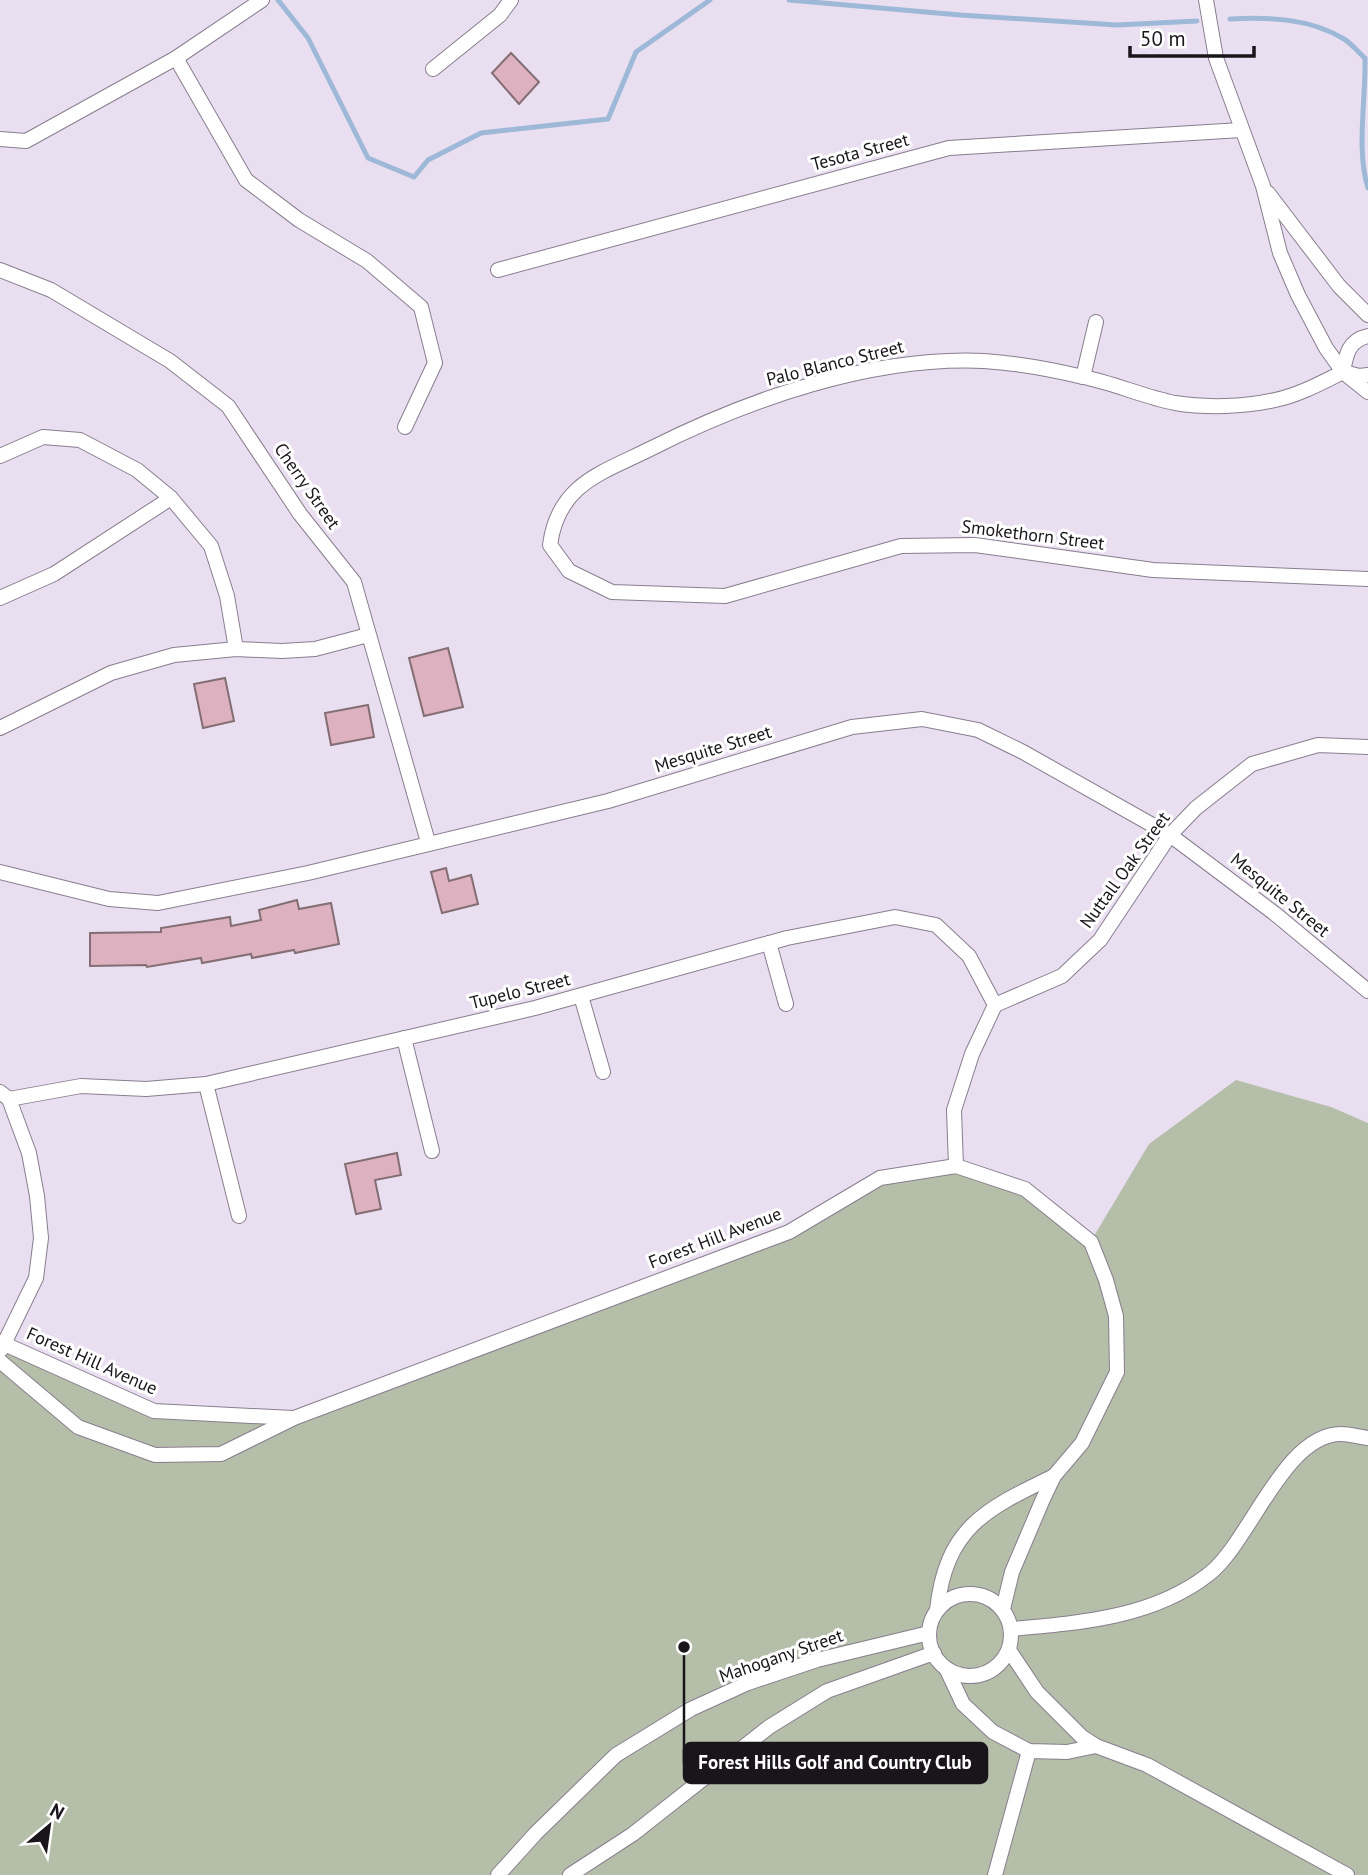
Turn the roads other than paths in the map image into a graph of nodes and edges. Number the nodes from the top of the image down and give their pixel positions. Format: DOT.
graph roads {
  1 [pos="262,0"];
  2 [pos="511,0"];
  3 [pos="1206,0"];
  4 [pos="176,58"];
  5 [pos="433,68"];
  6 [pos="1241,130"];
  7 [pos="0,139"];
  8 [pos="1264,186"];
  9 [pos="0,270"];
  10 [pos="498,270"];
  11 [pos="1368,315"];
  12 [pos="1097,322"];
  13 [pos="1368,336"];
  14 [pos="1343,372"];
  15 [pos="1368,375"];
  16 [pos="1083,377"];
  17 [pos="1368,392"];
  18 [pos="405,427"];
  19 [pos="0,456"];
  20 [pos="171,498"];
  21 [pos="550,545"];
  22 [pos="1368,579"];
  23 [pos="0,598"];
  24 [pos="369,635"];
  25 [pos="236,649"];
  26 [pos="0,728"];
  27 [pos="1368,747"];
  28 [pos="1170,835"];
  29 [pos="428,842"];
  30 [pos="0,872"];
  31 [pos="769,943"];
  32 [pos="1368,991"];
  33 [pos="581,996"];
  34 [pos="786,1004"];
  35 [pos="995,1006"];
  36 [pos="404,1038"];
  37 [pos="603,1072"];
  38 [pos="206,1083"];
  39 [pos="5,1096"];
  40 [pos="432,1151"];
  41 [pos="956,1166"];
  42 [pos="239,1216"];
  43 [pos="2,1345"];
  44 [pos="0,1361"];
  45 [pos="294,1418"];
  46 [pos="1368,1438"];
  47 [pos="1055,1476"];
  48 [pos="1003,1609"];
  49 [pos="937,1610"];
  50 [pos="1011,1629"];
  51 [pos="929,1633"];
  52 [pos="1009,1650"];
  53 [pos="934,1653"];
  54 [pos="946,1668"];
  55 [pos="1096,1746"];
  56 [pos="1029,1751"];
  57 [pos="498,1875"];
  58 [pos="570,1875"];
  59 [pos="995,1875"];
  60 [pos="1347,1875"];
  1 -- 4 [label="street"];
  2 -- 5 [label="street"];
  3 -- 6 [label="street"];
  4 -- 7 [label="street"];
  4 -- 18 [label="street"];
  6 -- 8 [label="street"];
  6 -- 10 [label="street, Tesota Street"];
  8 -- 11 [label="street"];
  8 -- 14 [label="street"];
  9 -- 24 [label="street, Cherry Street"];
  12 -- 16 [label="street"];
  13 -- 14 [label="street"];
  14 -- 15 [label="street"];
  14 -- 16 [label="street, Palo Blanco Street"];
  14 -- 17 [label="street"];
  16 -- 21 [label="street, Palo Blanco Street"];
  19 -- 20 [label="street"];
  20 -- 23 [label="street"];
  20 -- 25 [label="street"];
  21 -- 22 [label="street, Smokethorn Street"];
  24 -- 25 [label="street"];
  24 -- 29 [label="street, Cherry Street"];
  25 -- 26 [label="street"];
  27 -- 28 [label="street, Nuttall Oak Street"];
  28 -- 29 [label="street, Mesquite Street"];
  28 -- 32 [label="street, Mesquite Street"];
  28 -- 35 [label="street, Nuttall Oak Street"];
  29 -- 30 [label="street, Mesquite Street"];
  31 -- 33 [label="street, Tupelo Street"];
  31 -- 34 [label="street"];
  31 -- 35 [label="street, Tupelo Street"];
  33 -- 36 [label="street, Tupelo Street"];
  33 -- 37 [label="street"];
  35 -- 41 [label="street"];
  36 -- 38 [label="street, Tupelo Street"];
  36 -- 40 [label="street"];
  38 -- 39 [label="street, Tupelo Street"];
  38 -- 42 [label="street"];
  39 -- 43 [label="street"];
  41 -- 45 [label="street, Forest Hill Avenue"];
  41 -- 47 [label="street, Forest Hill Avenue"];
  43 -- 45 [label="street, Forest Hill Avenue"];
  44 -- 45 [label="street, Forest Hill Avenue"];
  46 -- 50 [label="street"];
  47 -- 48 [label="street, Forest Hill Avenue"];
  47 -- 49 [label="street, Forest Hill Avenue"];
  48 -- 49 [label="street"];
  48 -- 50 [label="street"];
  49 -- 51 [label="street"];
  50 -- 52 [label="street"];
  51 -- 53 [label="street"];
  51 -- 57 [label="street, Mahogany Street"];
  52 -- 54 [label="street"];
  52 -- 55 [label="street"];
  53 -- 54 [label="street"];
  53 -- 58 [label="street"];
  54 -- 56 [label="street"];
  55 -- 56 [label="street"];
  55 -- 60 [label="street"];
  56 -- 59 [label="street"];
}
